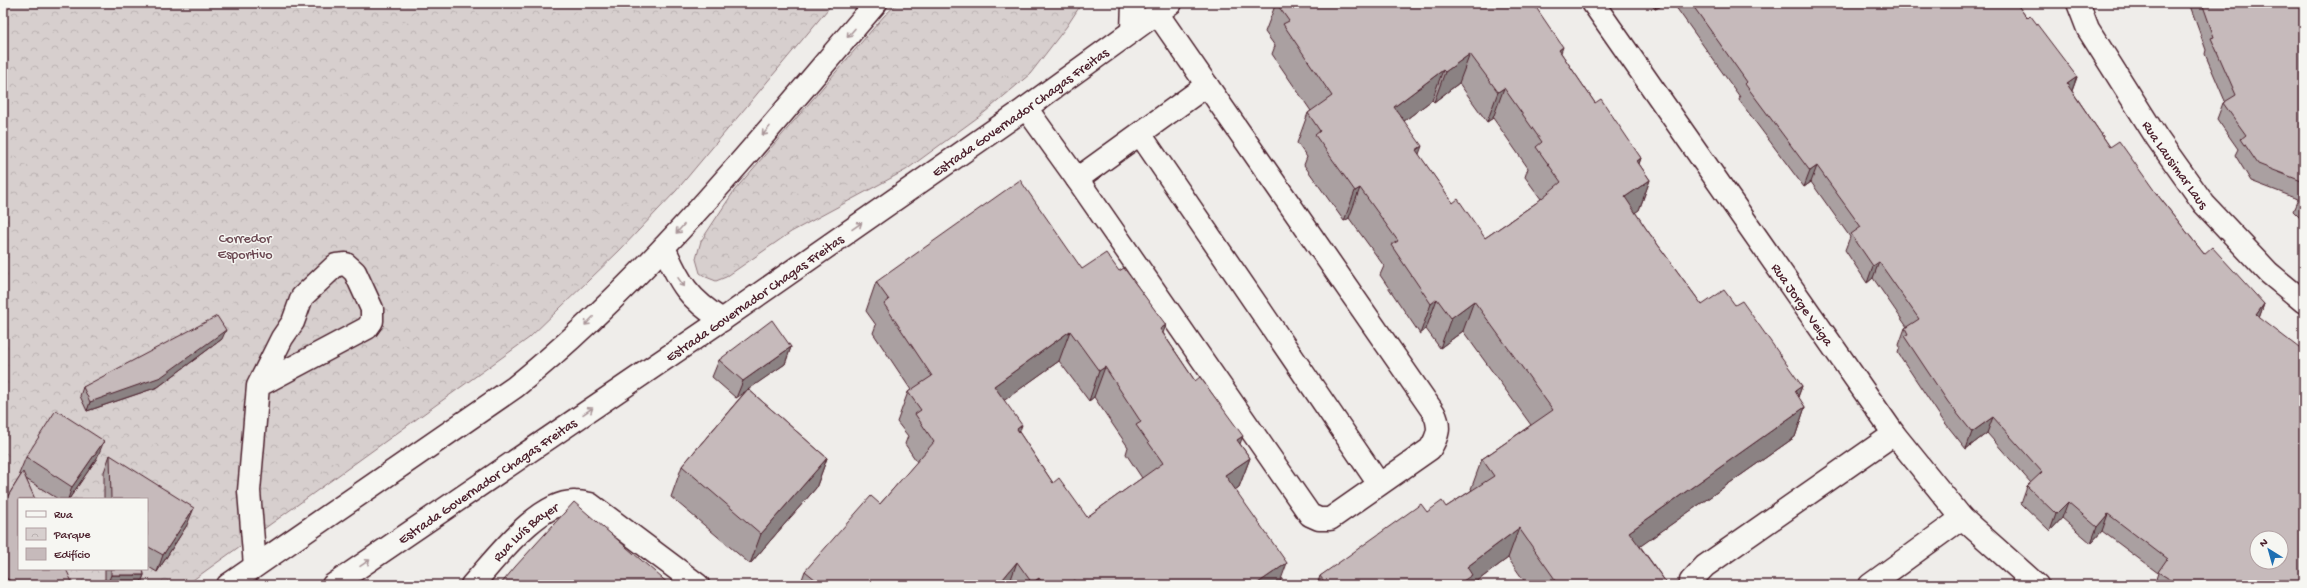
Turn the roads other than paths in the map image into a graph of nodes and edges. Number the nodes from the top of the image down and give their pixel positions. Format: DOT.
graph roads {
  1 [pos="876,3"];
  2 [pos="1133,3"];
  3 [pos="1593,3"];
  4 [pos="2078,3"];
  5 [pos="1164,8"];
  6 [pos="1132,31"];
  7 [pos="1207,85"];
  8 [pos="1026,108"];
  9 [pos="1140,134"];
  10 [pos="1077,179"];
  11 [pos="664,247"];
  12 [pos="2304,302"];
  13 [pos="722,320"];
  14 [pos="258,386"];
  15 [pos="1894,434"];
  16 [pos="1379,484"];
  17 [pos="1962,518"];
  18 [pos="255,566"];
  19 [pos="228,585"];
  20 [pos="333,585"];
  21 [pos="472,585"];
  22 [pos="698,585"];
  23 [pos="1692,585"];
  24 [pos="1870,585"];
  25 [pos="2037,585"];
  1 -- 11 [label="street, one-way"];
  2 -- 6 [label="street"];
  3 -- 15 [label="street, Rua Jorge Veiga"];
  4 -- 12 [label="street, Rua Lausimar Laus"];
  5 -- 6 [label="street, Estrada Governador Chagas Freitas"];
  5 -- 7 [label="street"];
  6 -- 8 [label="street, Estrada Governador Chagas Freitas"];
  7 -- 9 [label="street"];
  7 -- 16 [label="street"];
  8 -- 10 [label="street"];
  13 -- 8 [label="street, Estrada Governador Chagas Freitas, one-way"];
  9 -- 10 [label="street"];
  9 -- 16 [label="street"];
  10 -- 16 [label="street"];
  11 -- 13 [label="street, one-way"];
  11 -- 18 [label="street, one-way"];
  20 -- 13 [label="street, Estrada Governador Chagas Freitas, one-way"];
  14 -- 14 [label="street"];
  14 -- 18 [label="street"];
  15 -- 17 [label="street, Rua Jorge Veiga"];
  15 -- 23 [label="street"];
  17 -- 24 [label="street"];
  17 -- 25 [label="street, Rua Jorge Veiga"];
  18 -- 19 [label="street"];
  21 -- 22 [label="street, Rua Luís Bayer"];
}
